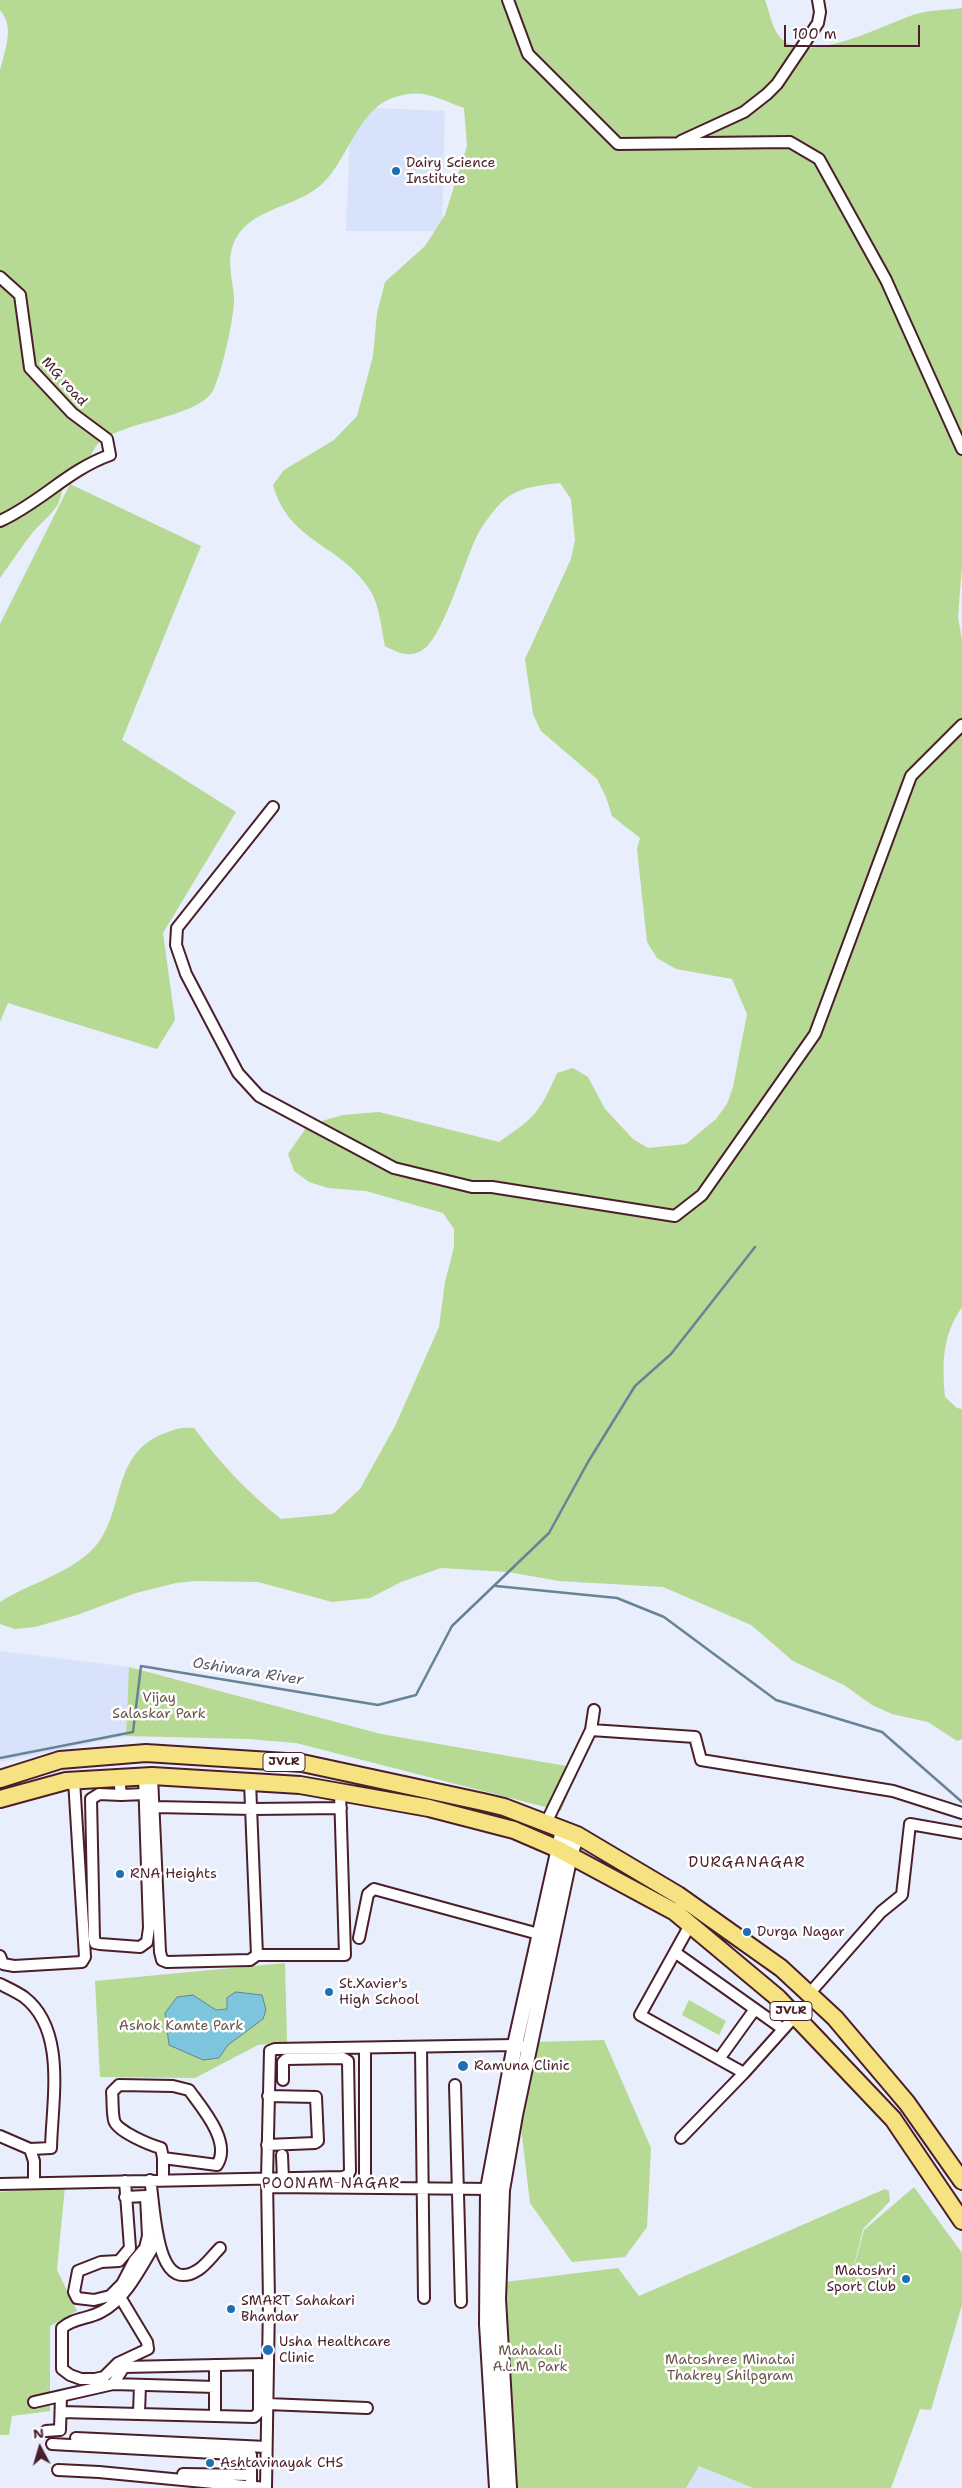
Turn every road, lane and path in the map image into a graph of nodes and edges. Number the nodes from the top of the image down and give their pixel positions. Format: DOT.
graph roads {
  1 [pos="508,0"];
  2 [pos="818,0"];
  3 [pos="678,143"];
  4 [pos="0,277"];
  5 [pos="962,448"];
  6 [pos="0,521"];
  7 [pos="962,725"];
  8 [pos="273,807"];
  9 [pos="594,1710"];
  10 [pos="591,1730"];
  11 [pos="148,1776"];
  12 [pos="119,1778"];
  13 [pos="0,1779"];
  14 [pos="74,1780"];
  15 [pos="250,1782"];
  16 [pos="121,1794"];
  17 [pos="145,1794"];
  18 [pos="0,1799"];
  19 [pos="340,1800"];
  20 [pos="154,1807"];
  21 [pos="253,1810"];
  22 [pos="962,1813"];
  23 [pos="546,1823"];
  24 [pos="570,1832"];
  25 [pos="962,1833"];
  26 [pos="564,1852"];
  27 [pos="690,1925"];
  28 [pos="547,1936"];
  29 [pos="359,1938"];
  30 [pos="676,1953"];
  31 [pos="257,1955"];
  32 [pos="0,1956"];
  33 [pos="0,1984"];
  34 [pos="808,1994"];
  35 [pos="755,2009"];
  36 [pos="795,2016"];
  37 [pos="783,2029"];
  38 [pos="522,2046"];
  39 [pos="421,2047"];
  40 [pos="365,2048"];
  41 [pos="719,2059"];
  42 [pos="744,2073"];
  43 [pos="283,2080"];
  44 [pos="455,2085"];
  45 [pos="268,2096"];
  46 [pos="0,2136"];
  47 [pos="681,2138"];
  48 [pos="267,2145"];
  49 [pos="30,2149"];
  50 [pos="282,2155"];
  51 [pos="163,2158"];
  52 [pos="283,2179"];
  53 [pos="150,2180"];
  54 [pos="163,2180"];
  55 [pos="124,2181"];
  56 [pos="962,2181"];
  57 [pos="34,2182"];
  58 [pos="267,2183"];
  59 [pos="0,2184"];
  60 [pos="365,2188"];
  61 [pos="424,2188"];
  62 [pos="458,2189"];
  63 [pos="495,2190"];
  64 [pos="125,2197"];
  65 [pos="962,2221"];
  66 [pos="158,2239"];
  67 [pos="220,2248"];
  68 [pos="120,2297"];
  69 [pos="424,2298"];
  70 [pos="461,2302"];
  71 [pos="264,2364"];
  72 [pos="215,2365"];
  73 [pos="113,2384"];
  74 [pos="140,2385"];
  75 [pos="215,2388"];
  76 [pos="61,2396"];
  77 [pos="34,2402"];
  78 [pos="267,2404"];
  79 [pos="367,2408"];
  80 [pos="61,2412"];
  81 [pos="139,2413"];
  82 [pos="215,2416"];
  83 [pos="46,2432"];
  84 [pos="266,2446"];
  85 [pos="58,2470"];
  86 [pos="99,2472"];
  87 [pos="251,2476"];
  88 [pos="251,2486"];
  89 [pos="266,2488"];
  90 [pos="497,2488"];
  91 [pos="509,2488"];
  1 -- 3 [label="street"];
  2 -- 3 [label="street"];
  3 -- 5 [label="street"];
  4 -- 6 [label="street, MG road"];
  7 -- 8 [label="street"];
  9 -- 10 [label="street"];
  10 -- 22 [label="street"];
  10 -- 23 [label="street"];
  11 -- 12 [label="main road, JVLR"];
  11 -- 15 [label="main road, JVLR"];
  11 -- 17 [label="street"];
  11 -- 20 [label="street"];
  12 -- 14 [label="main road, JVLR"];
  12 -- 16 [label="street"];
  13 -- 23 [label="main road, JVLR"];
  14 -- 18 [label="main road, JVLR"];
  14 -- 32 [label="street"];
  15 -- 19 [label="main road, JVLR"];
  15 -- 21 [label="street"];
  16 -- 17 [label="street"];
  16 -- 17 [label="street"];
  19 -- 21 [label="street"];
  19 -- 26 [label="main road, JVLR"];
  19 -- 31 [label="street"];
  20 -- 21 [label="street"];
  20 -- 31 [label="street"];
  21 -- 31 [label="street"];
  23 -- 24 [label="main road, JVLR"];
  24 -- 26 [label="main road"];
  24 -- 34 [label="main road, JVLR"];
  25 -- 34 [label="street"];
  26 -- 27 [label="main road, JVLR"];
  26 -- 28 [label="main road"];
  27 -- 30 [label="street"];
  27 -- 36 [label="main road, JVLR"];
  28 -- 29 [label="street"];
  28 -- 38 [label="main road"];
  30 -- 35 [label="street"];
  30 -- 41 [label="street"];
  33 -- 49 [label="street"];
  34 -- 56 [label="main road, JVLR"];
  35 -- 37 [label="street"];
  35 -- 41 [label="street"];
  36 -- 37 [label="street"];
  36 -- 65 [label="main road, JVLR"];
  37 -- 42 [label="street"];
  38 -- 39 [label="street"];
  38 -- 63 [label="main road"];
  39 -- 40 [label="street"];
  39 -- 61 [label="street"];
  40 -- 45 [label="street"];
  40 -- 60 [label="street"];
  41 -- 42 [label="street"];
  42 -- 47 [label="street"];
  43 -- 52 [label="street"];
  44 -- 62 [label="street"];
  45 -- 48 [label="street"];
  45 -- 48 [label="street"];
  46 -- 49 [label="street"];
  48 -- 58 [label="street"];
  49 -- 57 [label="street"];
  50 -- 52 [label="street"];
  51 -- 51 [label="street"];
  51 -- 54 [label="street"];
  52 -- 58 [label="street"];
  53 -- 54 [label="street"];
  53 -- 55 [label="street"];
  53 -- 66 [label="street"];
  54 -- 58 [label="street"];
  55 -- 57 [label="street"];
  55 -- 64 [label="street"];
  57 -- 59 [label="street"];
  58 -- 60 [label="street"];
  58 -- 71 [label="street"];
  60 -- 61 [label="street"];
  61 -- 62 [label="street"];
  61 -- 69 [label="street"];
  62 -- 63 [label="street"];
  62 -- 70 [label="street"];
  63 -- 90 [label="main road"];
  63 -- 91 [label="main road"];
  64 -- 64 [label="street"];
  66 -- 67 [label="street"];
  66 -- 68 [label="street"];
  68 -- 68 [label="street"];
  71 -- 72 [label="street"];
  71 -- 78 [label="street"];
  71 -- 82 [label="street"];
  72 -- 73 [label="street"];
  72 -- 75 [label="street"];
  73 -- 74 [label="street"];
  73 -- 76 [label="street"];
  74 -- 75 [label="street"];
  74 -- 81 [label="street"];
  75 -- 82 [label="street"];
  76 -- 77 [label="street"];
  76 -- 80 [label="street"];
  78 -- 79 [label="street"];
  78 -- 84 [label="street"];
  80 -- 81 [label="street"];
  80 -- 83 [label="street"];
  81 -- 82 [label="street"];
  84 -- 87 [label="street"];
  84 -- 89 [label="street"];
  85 -- 86 [label="street"];
  86 -- 87 [label="street"];
  86 -- 88 [label="street"];
  87 -- 88 [label="street"];
  88 -- 89 [label="street"];
}
